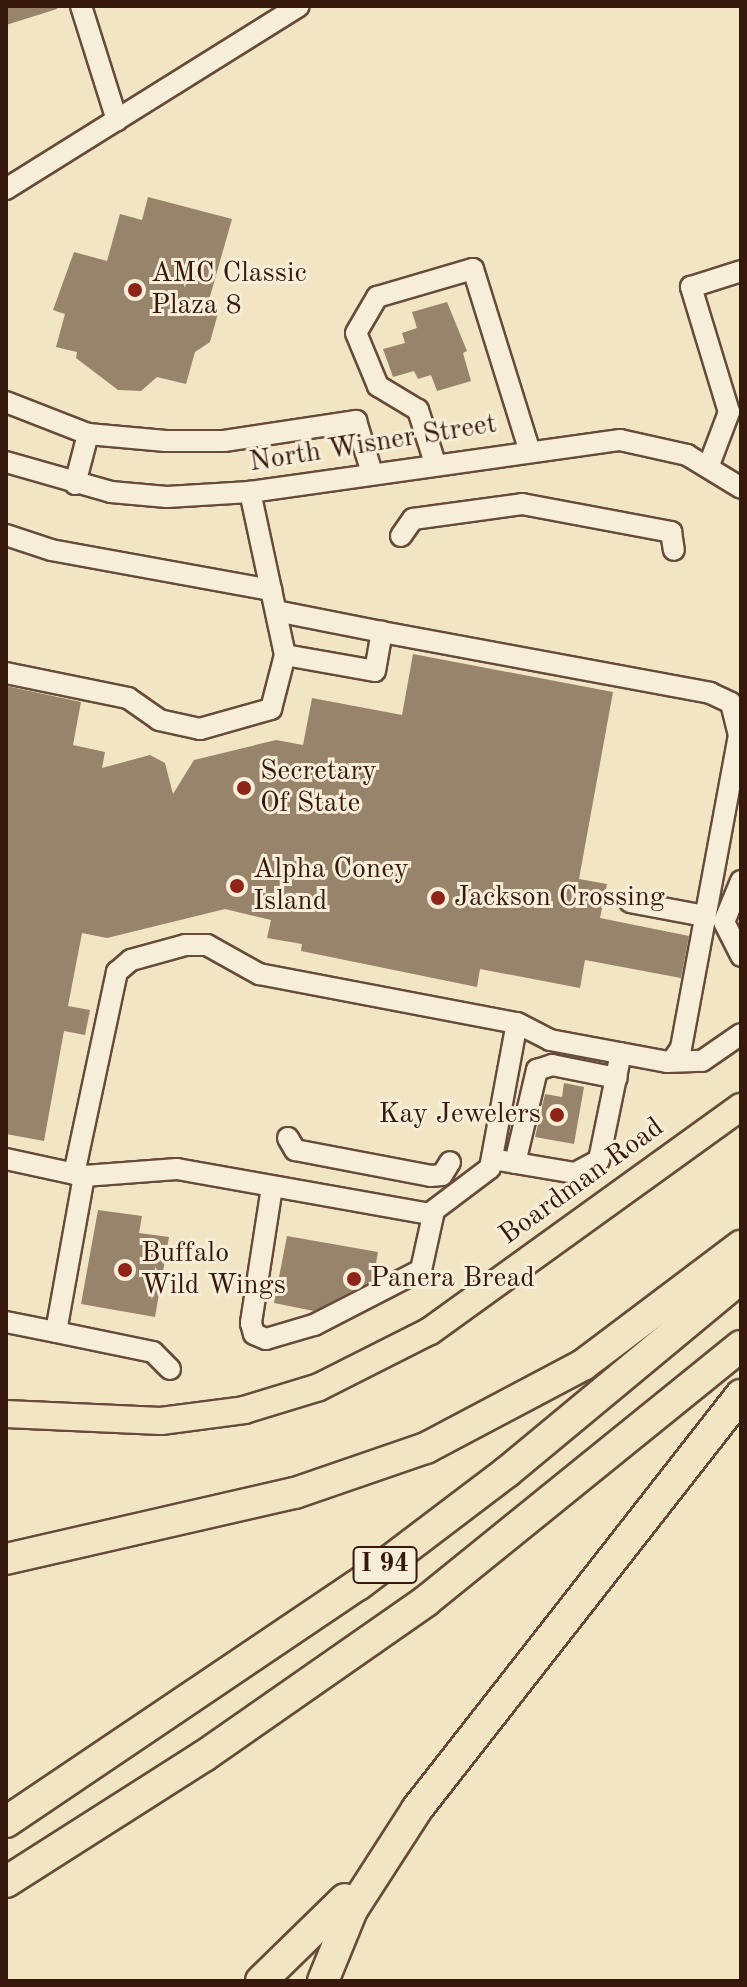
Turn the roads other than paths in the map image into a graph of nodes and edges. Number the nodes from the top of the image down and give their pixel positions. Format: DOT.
graph roads {
  1 [pos="81,6"];
  2 [pos="299,6"];
  3 [pos="117,120"];
  4 [pos="6,189"];
  5 [pos="741,271"];
  6 [pos="6,402"];
  7 [pos="88,434"];
  8 [pos="529,449"];
  9 [pos="6,462"];
  10 [pos="435,463"];
  11 [pos="709,465"];
  12 [pos="372,473"];
  13 [pos="75,484"];
  14 [pos="741,488"];
  15 [pos="250,492"];
  16 [pos="6,535"];
  17 [pos="401,536"];
  18 [pos="674,550"];
  19 [pos="271,590"];
  20 [pos="276,611"];
  21 [pos="382,632"];
  22 [pos="285,655"];
  23 [pos="6,673"];
  24 [pos="740,724"];
  25 [pos="741,881"];
  26 [pos="630,902"];
  27 [pos="705,916"];
  28 [pos="741,956"];
  29 [pos="517,1023"];
  30 [pos="741,1034"];
  31 [pos="621,1053"];
  32 [pos="673,1060"];
  33 [pos="617,1078"];
  34 [pos="741,1107"];
  35 [pos="288,1138"];
  36 [pos="6,1159"];
  37 [pos="492,1159"];
  38 [pos="450,1162"];
  39 [pos="515,1163"];
  40 [pos="79,1175"];
  41 [pos="272,1187"];
  42 [pos="434,1211"];
  43 [pos="741,1246"];
  44 [pos="741,1278"];
  45 [pos="6,1322"];
  46 [pos="56,1332"];
  47 [pos="741,1346"];
  48 [pos="170,1369"];
  49 [pos="741,1395"];
  50 [pos="6,1414"];
  51 [pos="6,1559"];
  52 [pos="417,1809"];
  53 [pos="6,1822"];
  54 [pos="6,1882"];
  55 [pos="261,1981"];
  56 [pos="323,1981"];
  1 -- 3 [label="street"];
  2 -- 3 [label="street"];
  3 -- 4 [label="street"];
  5 -- 11 [label="street"];
  6 -- 7 [label="street"];
  7 -- 12 [label="street"];
  7 -- 13 [label="street"];
  8 -- 10 [label="street, North Wisner Street"];
  8 -- 10 [label="street"];
  8 -- 11 [label="street, North Wisner Street"];
  9 -- 13 [label="street, North Wisner Street"];
  10 -- 12 [label="street, North Wisner Street"];
  11 -- 14 [label="street, North Wisner Street"];
  12 -- 15 [label="street, North Wisner Street"];
  13 -- 15 [label="street, North Wisner Street"];
  15 -- 19 [label="street"];
  16 -- 19 [label="street"];
  17 -- 18 [label="street"];
  19 -- 20 [label="street"];
  20 -- 21 [label="street"];
  20 -- 22 [label="street"];
  21 -- 22 [label="street"];
  21 -- 24 [label="street"];
  22 -- 23 [label="street"];
  24 -- 27 [label="street"];
  25 -- 28 [label="street"];
  26 -- 27 [label="street"];
  27 -- 32 [label="street"];
  29 -- 31 [label="street"];
  29 -- 37 [label="street"];
  29 -- 40 [label="street"];
  30 -- 32 [label="street"];
  31 -- 32 [label="street"];
  31 -- 33 [label="street"];
  33 -- 39 [label="street"];
  33 -- 39 [label="street"];
  34 -- 50 [label="main road, Boardman Road"];
  35 -- 38 [label="street"];
  36 -- 40 [label="street"];
  37 -- 39 [label="street"];
  37 -- 42 [label="street"];
  40 -- 41 [label="street"];
  40 -- 46 [label="street"];
  41 -- 42 [label="street"];
  41 -- 42 [label="street"];
  43 -- 51 [label="highway"];
  44 -- 53 [label="highway, I 94"];
  45 -- 46 [label="street"];
  46 -- 48 [label="street"];
  47 -- 54 [label="highway, I 94"];
  49 -- 52 [label="highway"];
  52 -- 55 [label="highway"];
  52 -- 56 [label="highway"];
}
